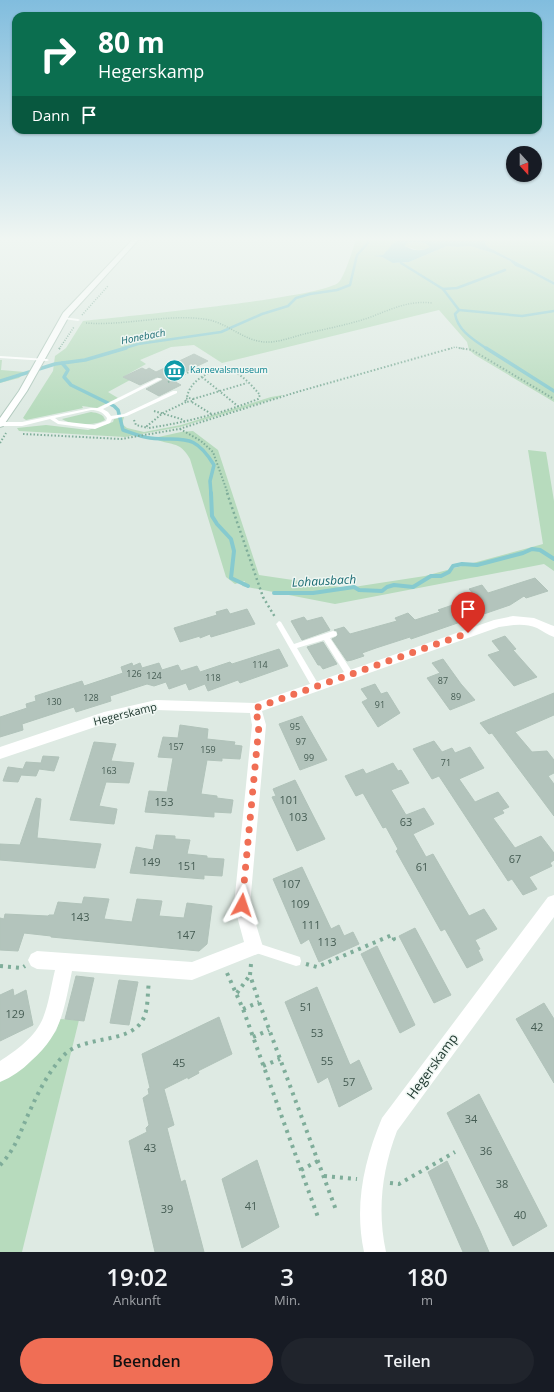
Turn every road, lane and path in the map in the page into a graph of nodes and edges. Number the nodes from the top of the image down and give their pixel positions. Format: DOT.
graph roads {
  1 [pos="85,295"];
  2 [pos="100,295"];
  3 [pos="432,303"];
  4 [pos="64,318"];
  5 [pos="78,320"];
  6 [pos="0,357"];
  7 [pos="41,362"];
  8 [pos="189,372"];
  9 [pos="202,377"];
  10 [pos="160,379"];
  11 [pos="247,383"];
  12 [pos="219,391"];
  13 [pos="174,392"];
  14 [pos="187,398"];
  15 [pos="193,399"];
  16 [pos="554,399"];
  17 [pos="186,402"];
  18 [pos="192,402"];
  19 [pos="239,407"];
  20 [pos="101,408"];
  21 [pos="149,411"];
  22 [pos="163,412"];
  23 [pos="213,415"];
  24 [pos="112,417"];
  25 [pos="51,418"];
  26 [pos="135,418"];
  27 [pos="185,422"];
  28 [pos="0,424"];
  29 [pos="149,428"];
  30 [pos="179,429"];
  31 [pos="6,434"];
  32 [pos="22,434"];
  33 [pos="0,443"];
  34 [pos="279,624"];
  35 [pos="554,632"];
  36 [pos="293,647"];
  37 [pos="350,675"];
  38 [pos="316,686"];
  39 [pos="255,708"];
  40 [pos="0,753"];
  41 [pos="554,903"];
  42 [pos="389,942"];
  43 [pos="254,947"];
  44 [pos="37,960"];
  45 [pos="221,960"];
  46 [pos="296,961"];
  47 [pos="65,962"];
  48 [pos="0,966"];
  49 [pos="152,968"];
  50 [pos="250,975"];
  51 [pos="236,993"];
  52 [pos="259,1002"];
  53 [pos="243,1009"];
  54 [pos="269,1030"];
  55 [pos="253,1037"];
  56 [pos="280,1059"];
  57 [pos="263,1066"];
  58 [pos="0,1072"];
  59 [pos="455,1152"];
  60 [pos="318,1161"];
  61 [pos="0,1165"];
  62 [pos="301,1170"];
  63 [pos="324,1176"];
  64 [pos="372,1181"];
  65 [pos="336,1210"];
  66 [pos="319,1220"];
  67 [pos="375,1252"];
  1 -- 4 [label="street"];
  2 -- 5 [label="path"];
  3 -- 5 [label="path"];
  4 -- 5 [label="lane"];
  4 -- 7 [label="street"];
  5 -- 7 [label="path"];
  6 -- 7 [label="lane"];
  7 -- 28 [label="street"];
  8 -- 10 [label="path"];
  9 -- 11 [label="path"];
  9 -- 12 [label="path"];
  9 -- 14 [label="path"];
  10 -- 20 [label="lane"];
  11 -- 12 [label="path"];
  11 -- 19 [label="path"];
  12 -- 15 [label="path"];
  12 -- 19 [label="path"];
  13 -- 24 [label="lane"];
  14 -- 15 [label="path"];
  14 -- 17 [label="path"];
  15 -- 18 [label="path"];
  16 -- 30 [label="path"];
  17 -- 18 [label="path"];
  17 -- 22 [label="path"];
  18 -- 23 [label="path"];
  19 -- 23 [label="path"];
  20 -- 24 [label="lane"];
  20 -- 25 [label="lane"];
  21 -- 22 [label="path"];
  22 -- 27 [label="path"];
  22 -- 29 [label="path"];
  23 -- 27 [label="path"];
  24 -- 25 [label="lane"];
  25 -- 28 [label="lane"];
  26 -- 29 [label="path"];
  27 -- 29 [label="path"];
  30 -- 32 [label="path"];
  30 -- 34 [label="path"];
  31 -- 33 [label="path"];
  34 -- 36 [label="lane"];
  35 -- 37 [label="street, Hegerskamp"];
  36 -- 37 [label="lane"];
  36 -- 38 [label="lane"];
  37 -- 38 [label="street, Hegerskamp"];
  38 -- 39 [label="street, Hegerskamp"];
  39 -- 40 [label="street, Hegerskamp"];
  39 -- 43 [label="street"];
  41 -- 64 [label="street, Hegerskamp"];
  42 -- 46 [label="path"];
  43 -- 45 [label="street"];
  43 -- 46 [label="lane"];
  43 -- 50 [label="path"];
  44 -- 47 [label="street"];
  44 -- 48 [label="path"];
  45 -- 49 [label="street"];
  45 -- 51 [label="path"];
  47 -- 49 [label="street"];
  47 -- 58 [label="street"];
  49 -- 61 [label="path"];
  50 -- 51 [label="path"];
  50 -- 52 [label="path"];
  51 -- 53 [label="path"];
  52 -- 53 [label="path"];
  52 -- 54 [label="path"];
  53 -- 55 [label="path"];
  54 -- 55 [label="path"];
  54 -- 56 [label="path"];
  55 -- 57 [label="path"];
  56 -- 57 [label="path"];
  56 -- 60 [label="path"];
  57 -- 62 [label="path"];
  59 -- 64 [label="path"];
  60 -- 62 [label="path"];
  60 -- 63 [label="path"];
  62 -- 66 [label="path"];
  63 -- 64 [label="path"];
  63 -- 65 [label="path"];
  64 -- 67 [label="street, Hegerskamp"];
}
